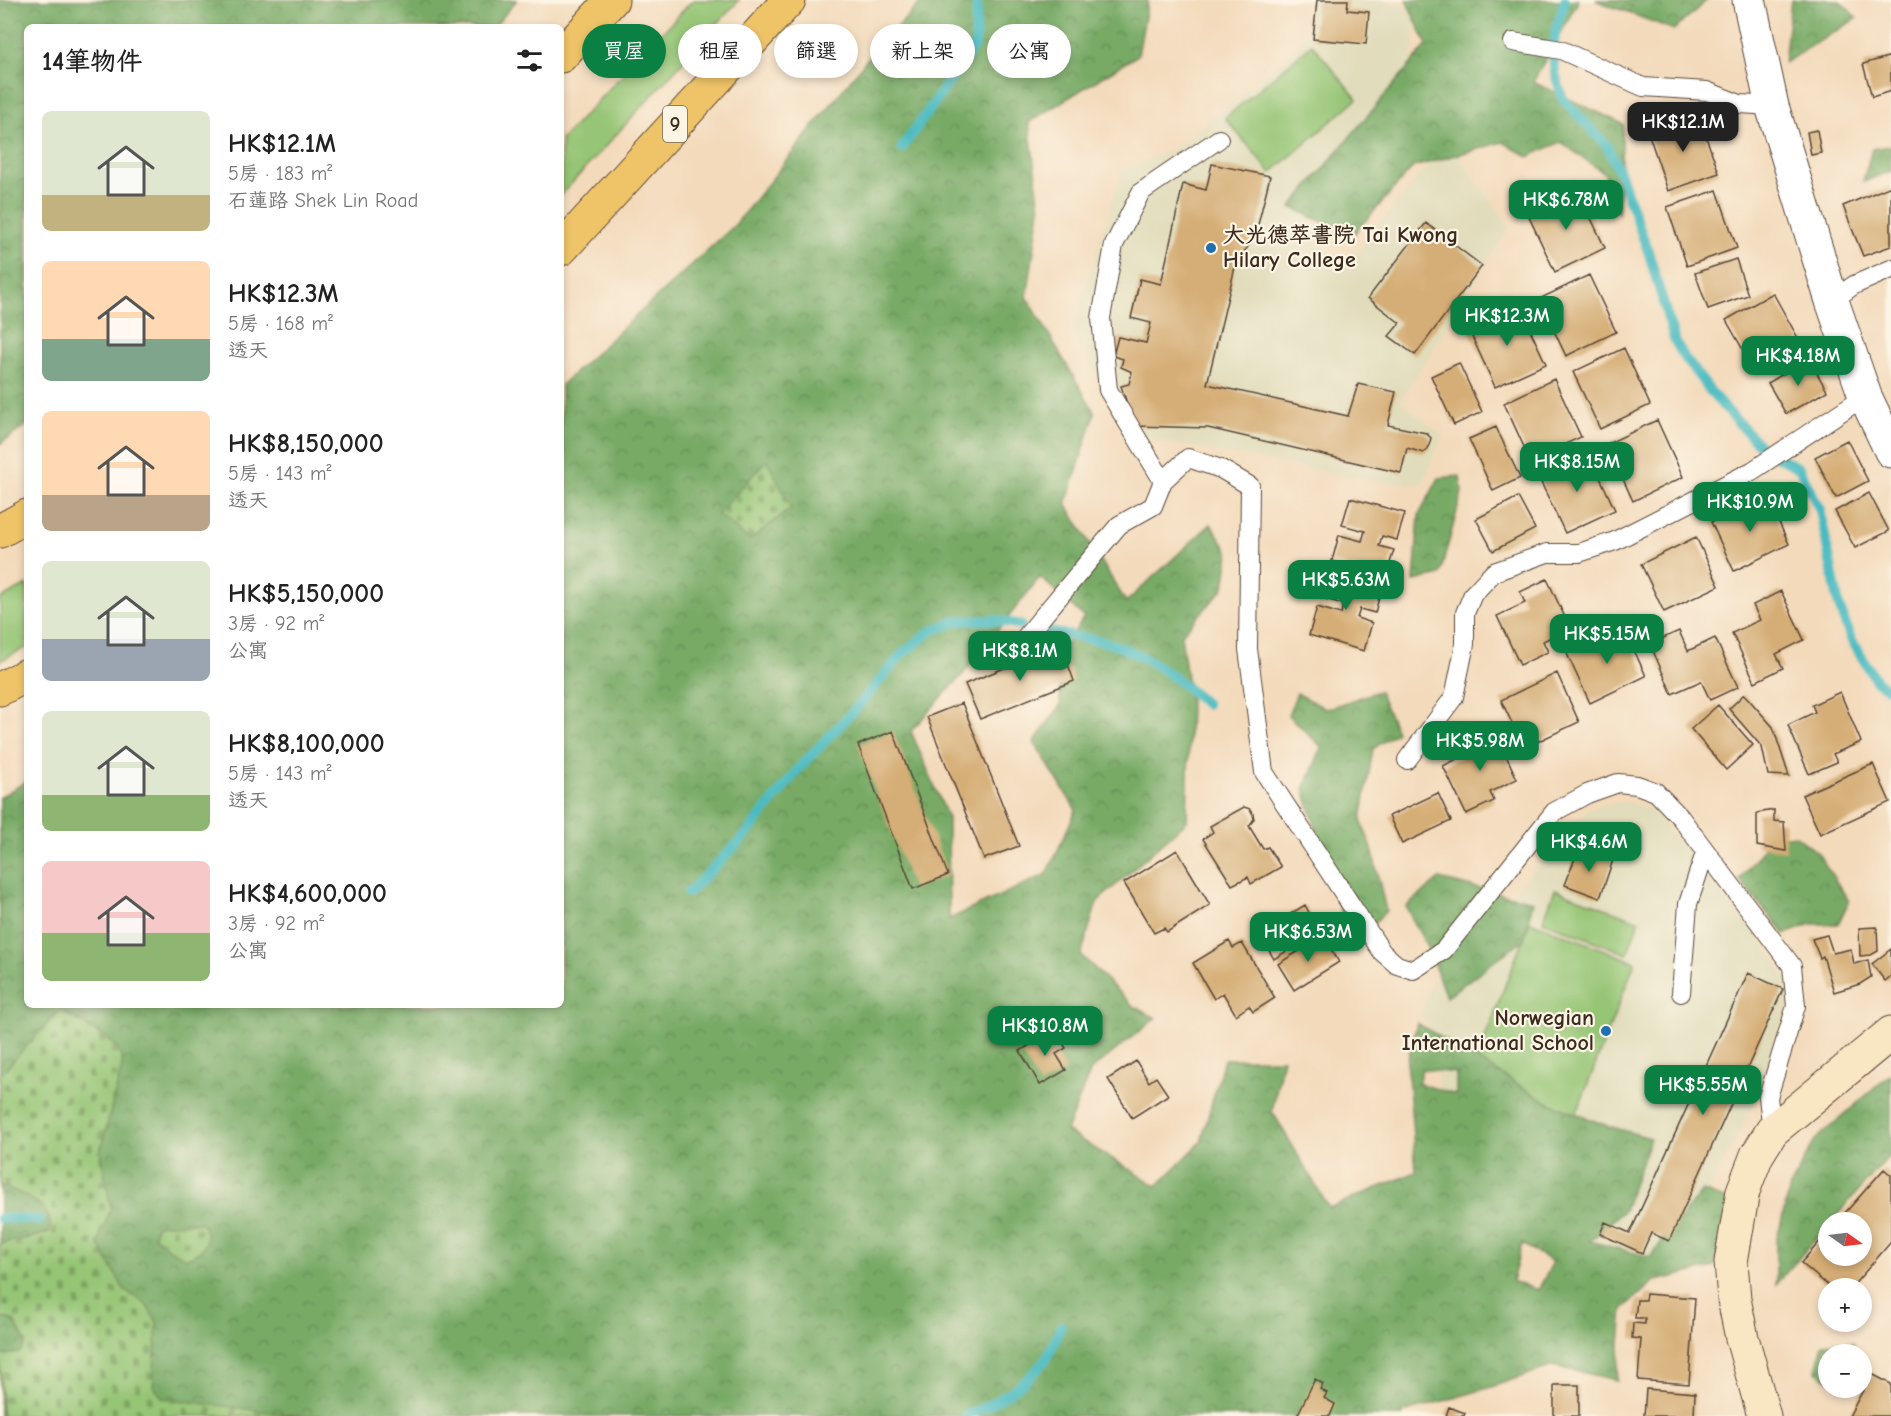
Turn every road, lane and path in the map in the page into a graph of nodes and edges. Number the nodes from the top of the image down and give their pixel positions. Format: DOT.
graph roads {
  1 [pos="612,0"];
  2 [pos="789,0"];
  3 [pos="1749,0"];
  4 [pos="1513,42"];
  5 [pos="564,53"];
  6 [pos="1772,106"];
  7 [pos="1219,139"];
  8 [pos="564,246"];
  9 [pos="1891,269"];
  10 [pos="1832,301"];
  11 [pos="1882,422"];
  12 [pos="1163,481"];
  13 [pos="24,518"];
  14 [pos="0,531"];
  15 [pos="1013,652"];
  16 [pos="24,677"];
  17 [pos="0,689"];
  18 [pos="1407,760"];
  19 [pos="1705,853"];
  20 [pos="1681,993"];
  21 [pos="1891,1033"];
  22 [pos="1772,1131"];
  23 [pos="1764,1416"];
  1 -- 5 [label="highway"];
  2 -- 8 [label="highway, 9"];
  3 -- 6 [label="street"];
  4 -- 6 [label="lane"];
  6 -- 10 [label="street"];
  7 -- 12 [label="lane"];
  9 -- 10 [label="lane"];
  10 -- 11 [label="street"];
  11 -- 18 [label="lane"];
  12 -- 15 [label="lane"];
  12 -- 19 [label="lane"];
  13 -- 14 [label="highway"];
  16 -- 17 [label="highway"];
  19 -- 20 [label="lane"];
  19 -- 22 [label="lane"];
  21 -- 22 [label="street"];
  22 -- 23 [label="street"];
}
